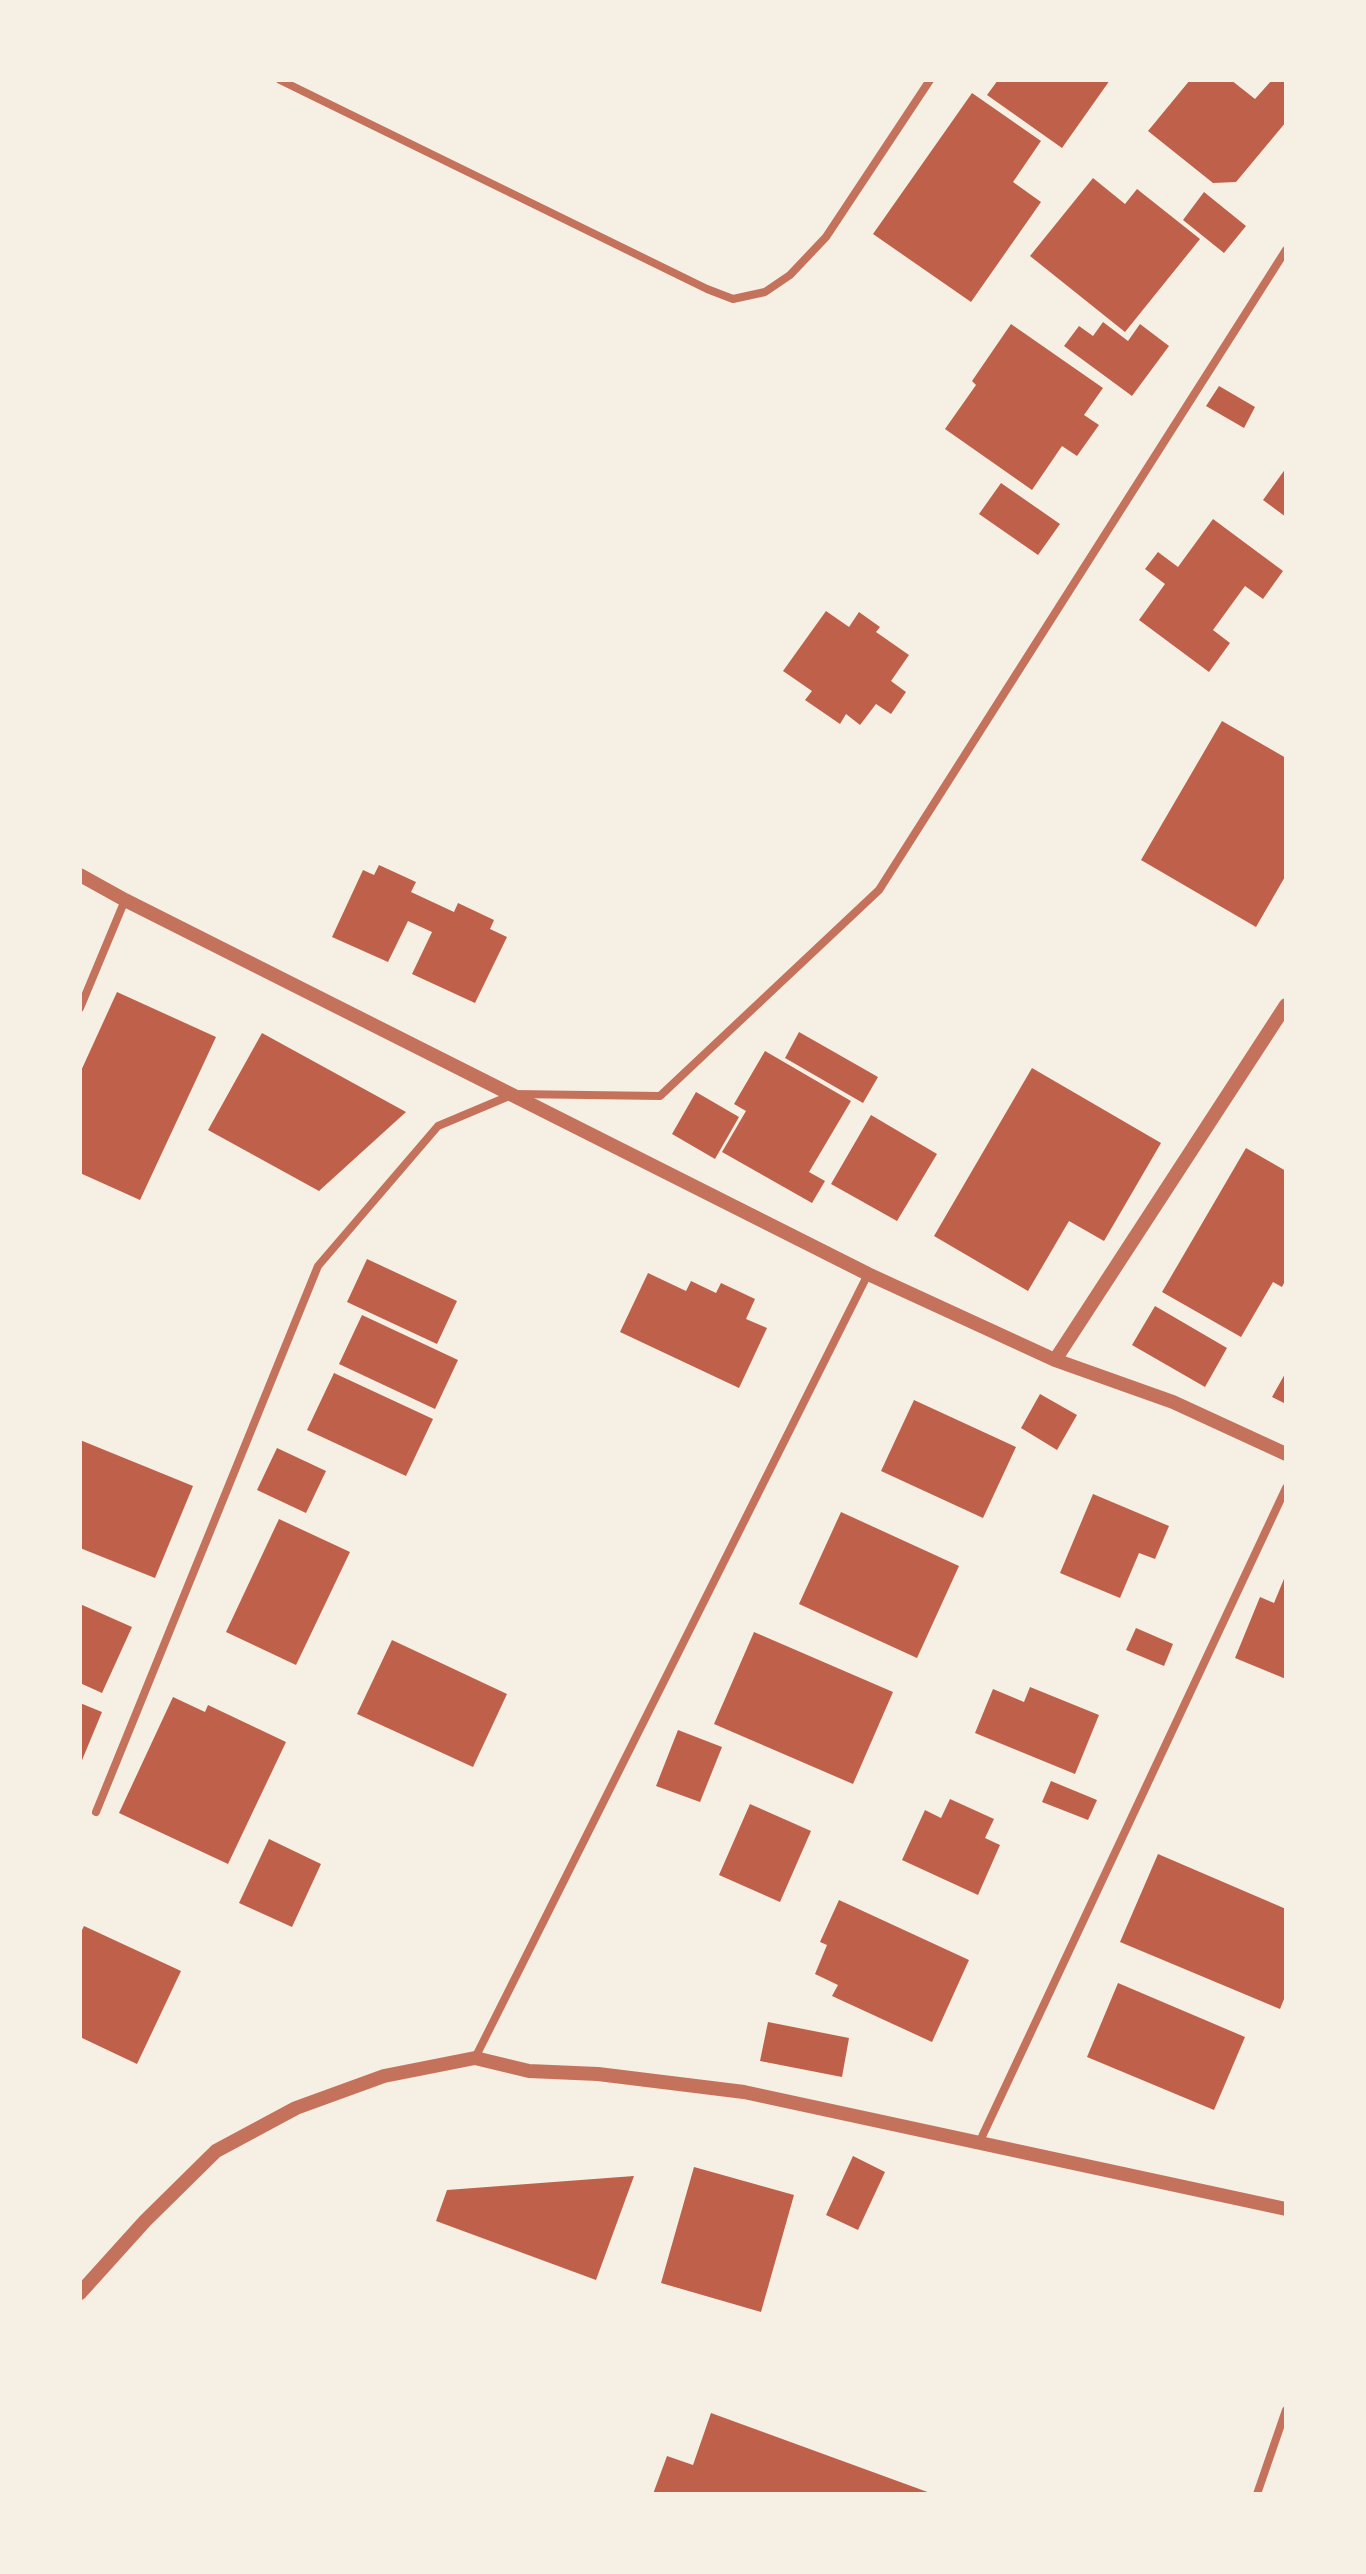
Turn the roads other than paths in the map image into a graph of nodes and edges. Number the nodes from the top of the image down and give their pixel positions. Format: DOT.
graph roads {
  1 [pos="280,80"];
  2 [pos="930,80"];
  3 [pos="1286,250"];
  4 [pos="80,875"];
  5 [pos="125,900"];
  6 [pos="1286,1005"];
  7 [pos="80,1008"];
  8 [pos="514,1094"];
  9 [pos="868,1274"];
  10 [pos="1055,1360"];
  11 [pos="1286,1454"];
  12 [pos="1286,1488"];
  13 [pos="96,1812"];
  14 [pos="475,2058"];
  15 [pos="978,2143"];
  16 [pos="1286,2209"];
  17 [pos="80,2293"];
  18 [pos="1286,2410"];
  19 [pos="1257,2494"];
  1 -- 2 [label="street"];
  3 -- 8 [label="street"];
  4 -- 5 [label="street"];
  5 -- 7 [label="street"];
  5 -- 8 [label="street"];
  6 -- 10 [label="street"];
  8 -- 9 [label="street"];
  8 -- 13 [label="street"];
  9 -- 10 [label="street"];
  9 -- 14 [label="street"];
  10 -- 11 [label="street"];
  12 -- 15 [label="street"];
  14 -- 15 [label="street"];
  14 -- 17 [label="street"];
  15 -- 16 [label="street"];
  18 -- 19 [label="street"];
}
